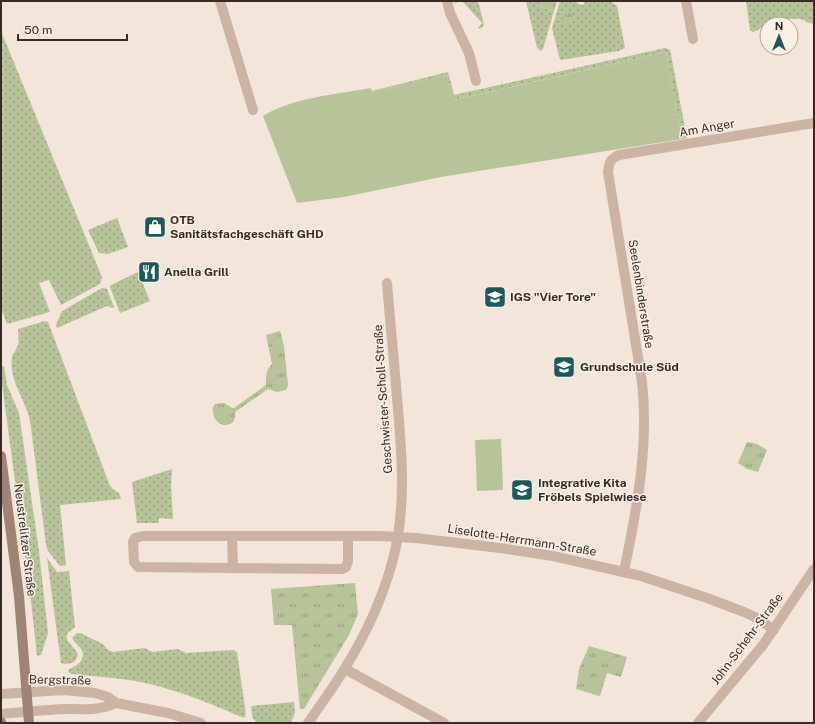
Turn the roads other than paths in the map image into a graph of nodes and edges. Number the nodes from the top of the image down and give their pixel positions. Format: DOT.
graph roads {
  1 [pos="220,1"];
  2 [pos="447,1"];
  3 [pos="686,1"];
  4 [pos="693,39"];
  5 [pos="476,81"];
  6 [pos="253,110"];
  7 [pos="814,123"];
  8 [pos="608,165"];
  9 [pos="387,283"];
  10 [pos="1,456"];
  11 [pos="232,536"];
  12 [pos="348,536"];
  13 [pos="397,537"];
  14 [pos="233,568"];
  15 [pos="814,569"];
  16 [pos="624,571"];
  17 [pos="774,630"];
  18 [pos="345,669"];
  19 [pos="27,692"];
  20 [pos="1,694"];
  21 [pos="116,703"];
  22 [pos="28,712"];
  23 [pos="1,714"];
  24 [pos="29,723"];
  25 [pos="201,723"];
  26 [pos="308,723"];
  27 [pos="444,723"];
  28 [pos="698,723"];
  1 -- 6 [label="street"];
  2 -- 5 [label="street"];
  3 -- 4 [label="street"];
  7 -- 8 [label="street, Am Anger"];
  8 -- 16 [label="street, Seelenbinderstraße"];
  9 -- 13 [label="street, Geschwister-Scholl-Straße"];
  10 -- 19 [label="main road, Neustrelitzer Straße"];
  11 -- 12 [label="street"];
  11 -- 14 [label="street"];
  11 -- 14 [label="street"];
  12 -- 13 [label="street"];
  12 -- 14 [label="street"];
  13 -- 16 [label="street, Liselotte-Herrmann-Straße"];
  13 -- 18 [label="street, Geschwister-Scholl-Straße"];
  15 -- 17 [label="street, John-Schehr-Straße"];
  16 -- 17 [label="street, Liselotte-Herrmann-Straße"];
  17 -- 28 [label="street, John-Schehr-Straße"];
  18 -- 26 [label="street, Geschwister-Scholl-Straße"];
  18 -- 27 [label="street"];
  19 -- 20 [label="street, Bergstraße"];
  19 -- 21 [label="street, Bergstraße"];
  19 -- 22 [label="main road, Neustrelitzer Straße"];
  21 -- 22 [label="street, Bergstraße"];
  21 -- 25 [label="street, Bergstraße"];
  22 -- 23 [label="street, Bergstraße"];
  22 -- 24 [label="main road, Neustrelitzer Straße"];
}
